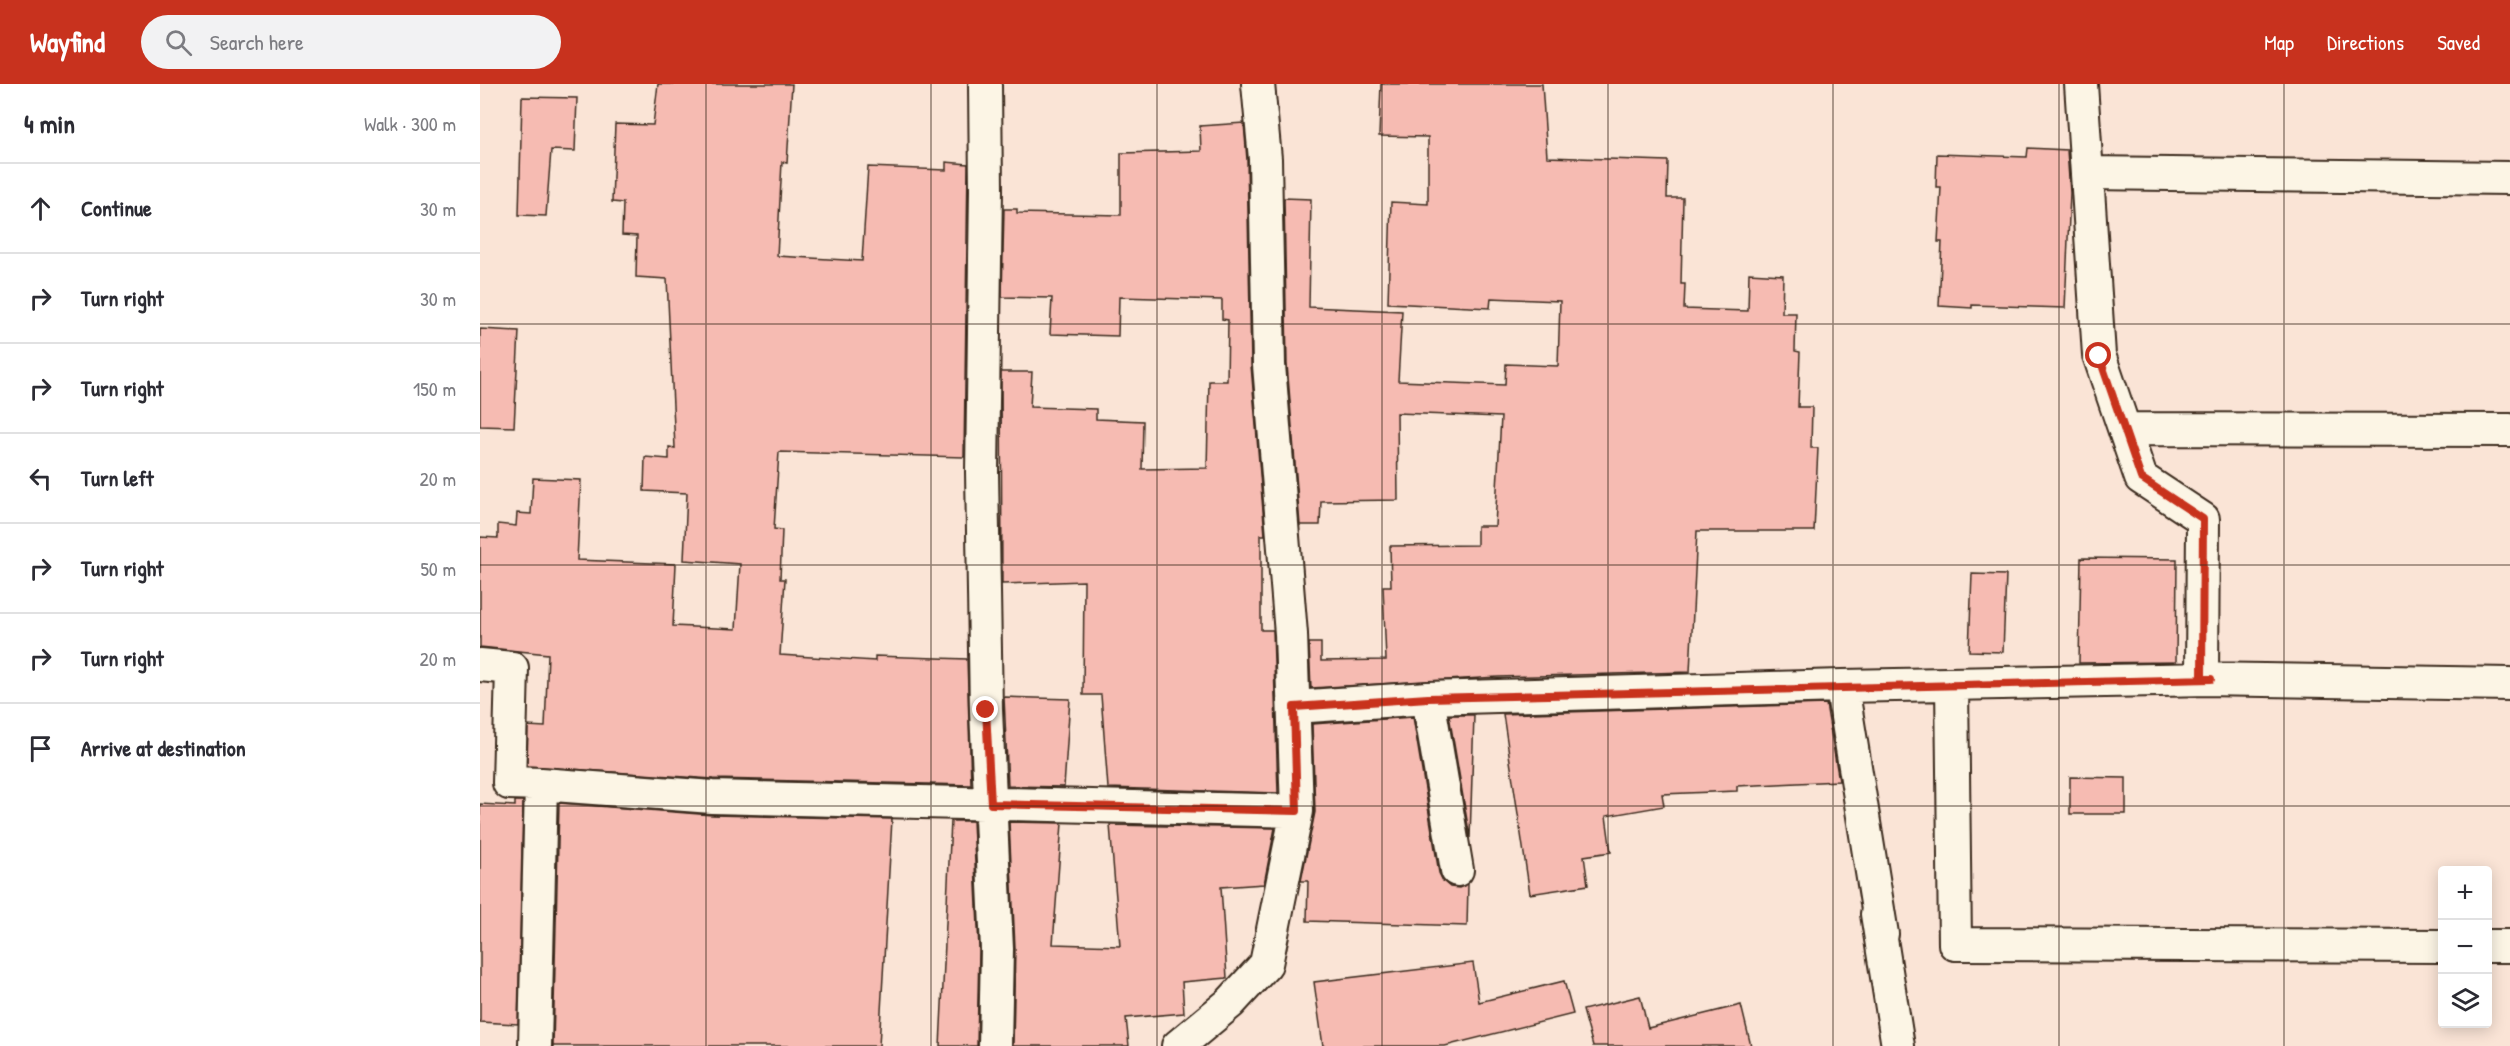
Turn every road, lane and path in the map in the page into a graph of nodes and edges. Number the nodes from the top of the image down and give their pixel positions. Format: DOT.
graph roads {
  1 [pos="985,84"];
  2 [pos="1258,84"];
  3 [pos="2081,84"];
  4 [pos="2087,173"];
  5 [pos="2510,178"];
  6 [pos="2124,429"];
  7 [pos="2510,430"];
  8 [pos="480,665"];
  9 [pos="2211,679"];
  10 [pos="1952,684"];
  11 [pos="2510,684"];
  12 [pos="1842,686"];
  13 [pos="1428,698"];
  14 [pos="1294,707"];
  15 [pos="542,784"];
  16 [pos="991,804"];
  17 [pos="1297,811"];
  18 [pos="1457,870"];
  19 [pos="1882,934"];
  20 [pos="2438,946"];
  21 [pos="2492,946"];
  22 [pos="2510,946"];
  23 [pos="535,1046"];
  24 [pos="995,1046"];
  25 [pos="1178,1046"];
  26 [pos="1898,1046"];
  1 -- 16 [label="street"];
  2 -- 14 [label="street"];
  3 -- 4 [label="street"];
  4 -- 5 [label="street"];
  4 -- 6 [label="street"];
  6 -- 7 [label="street"];
  6 -- 9 [label="street"];
  8 -- 15 [label="street"];
  9 -- 10 [label="street"];
  9 -- 11 [label="street"];
  10 -- 12 [label="street"];
  10 -- 20 [label="street"];
  12 -- 13 [label="street"];
  12 -- 19 [label="street"];
  12 -- 26 [label="street"];
  13 -- 14 [label="street"];
  13 -- 18 [label="street"];
  14 -- 17 [label="street"];
  15 -- 16 [label="street"];
  15 -- 23 [label="street"];
  16 -- 17 [label="street"];
  16 -- 24 [label="street"];
  17 -- 25 [label="street"];
  21 -- 22 [label="street"];
}
